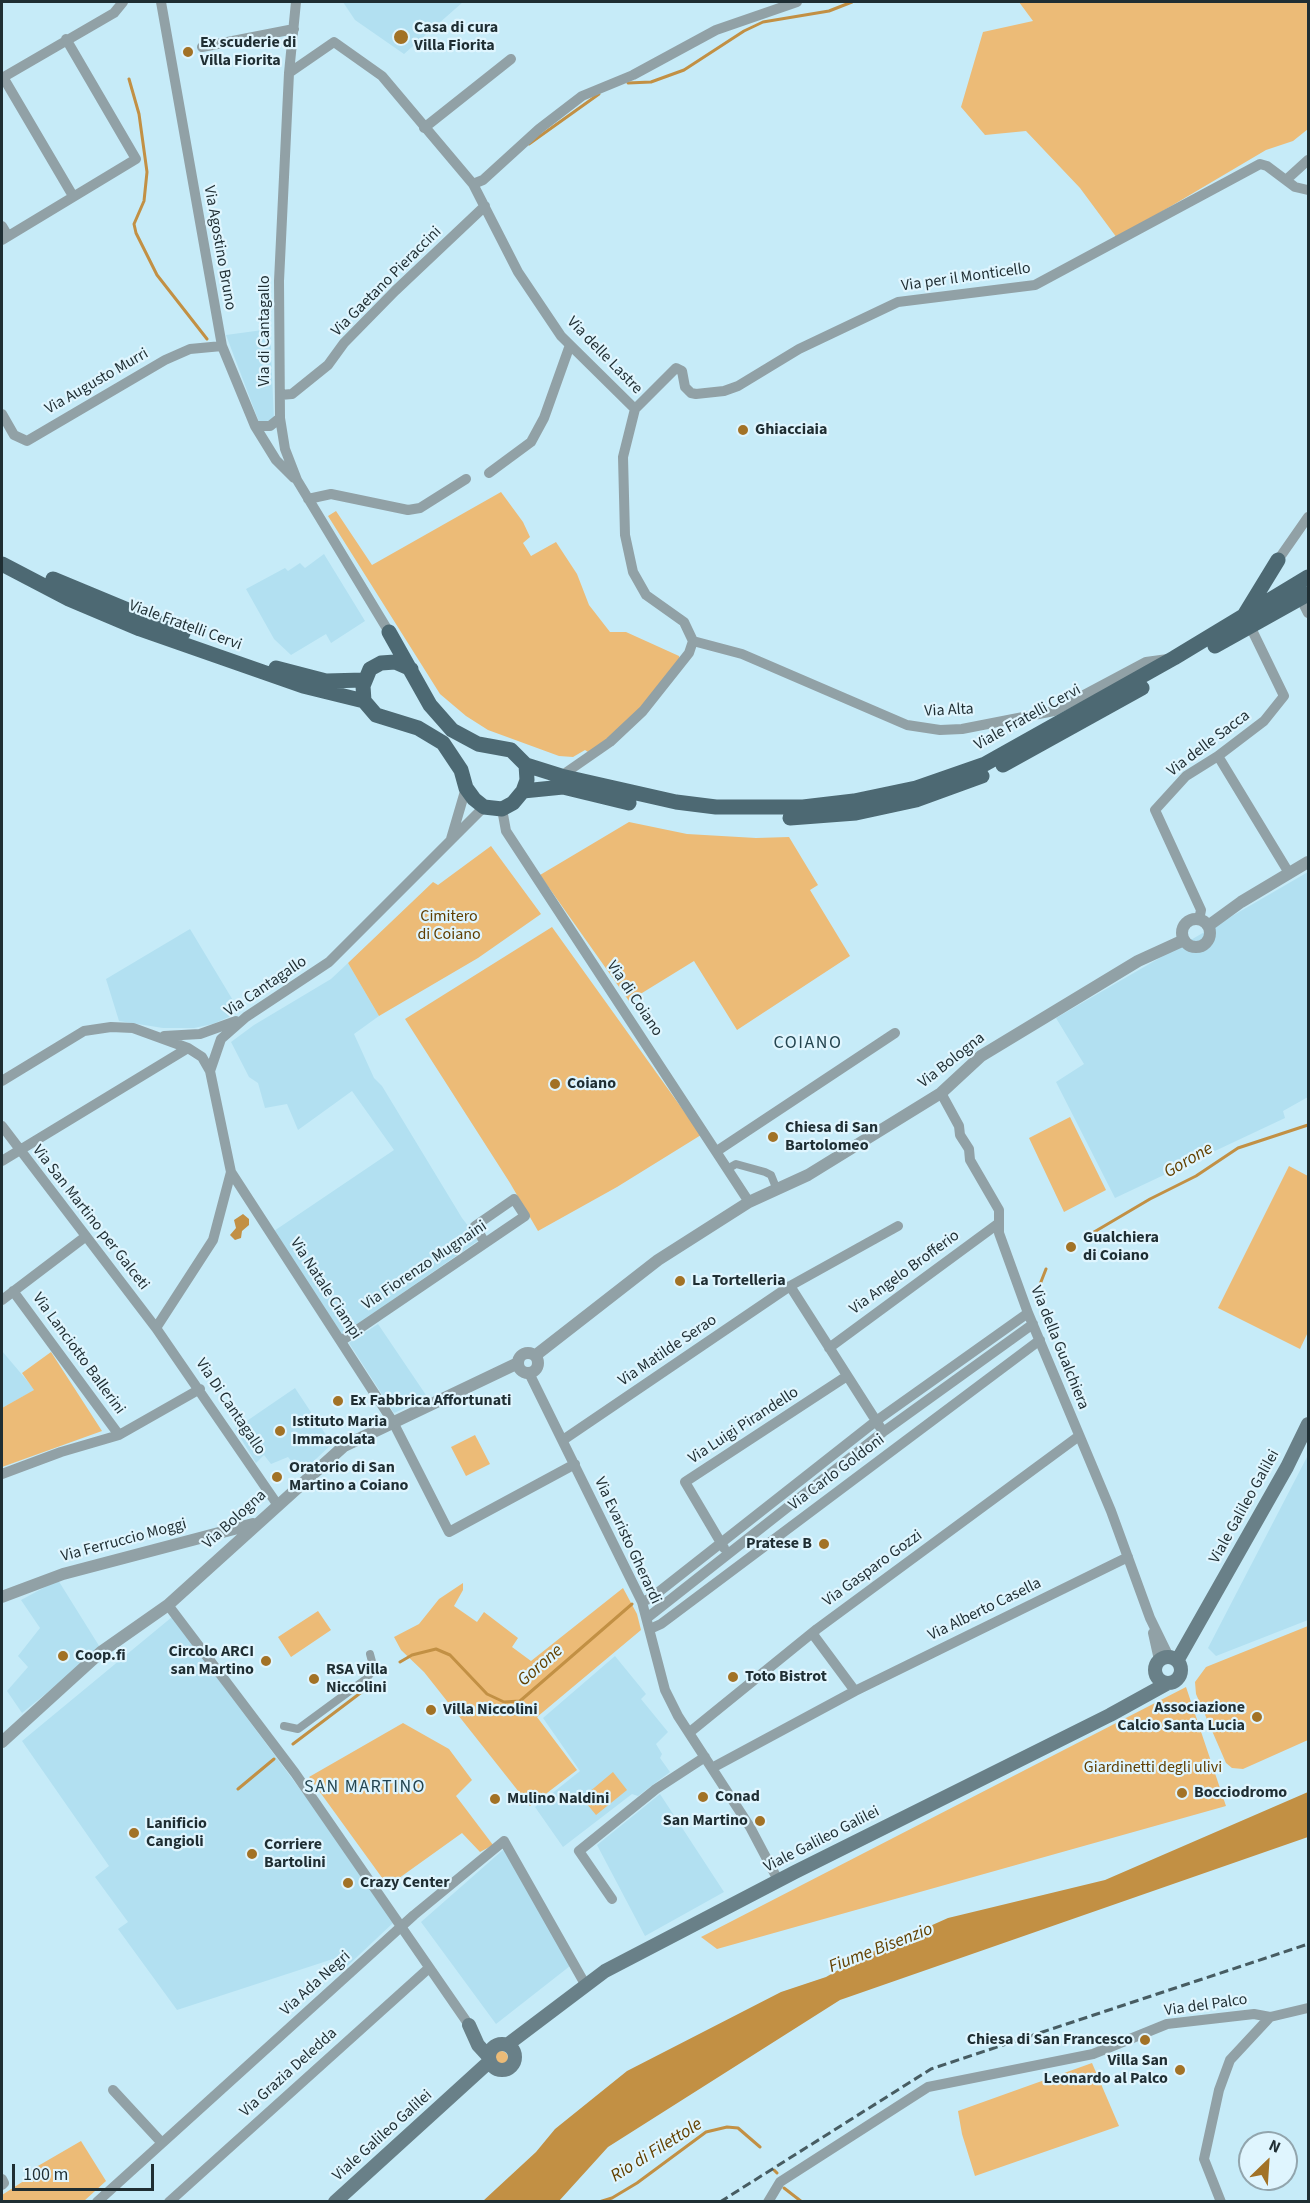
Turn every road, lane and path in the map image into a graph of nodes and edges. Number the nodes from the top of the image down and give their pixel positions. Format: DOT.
graph roads {
  1 [pos="123,2"];
  2 [pos="161,2"];
  3 [pos="296,2"];
  4 [pos="797,2"];
  5 [pos="294,29"];
  6 [pos="66,39"];
  7 [pos="202,47"];
  8 [pos="511,59"];
  9 [pos="289,74"];
  10 [pos="2,78"];
  11 [pos="424,128"];
  12 [pos="1308,160"];
  13 [pos="1286,180"];
  14 [pos="473,184"];
  15 [pos="1308,190"];
  16 [pos="73,196"];
  17 [pos="484,206"];
  18 [pos="2,226"];
  19 [pos="5,238"];
  20 [pos="222,345"];
  21 [pos="570,345"];
  22 [pos="280,395"];
  23 [pos="635,409"];
  24 [pos="2,414"];
  25 [pos="280,418"];
  26 [pos="255,426"];
  27 [pos="489,473"];
  28 [pos="466,479"];
  29 [pos="297,480"];
  30 [pos="308,500"];
  31 [pos="1308,517"];
  32 [pos="2,553"];
  33 [pos="1278,560"];
  34 [pos="2,564"];
  35 [pos="1304,587"];
  36 [pos="1308,613"];
  37 [pos="1246,622"];
  38 [pos="389,632"];
  39 [pos="693,641"];
  40 [pos="1174,658"];
  41 [pos="381,663"];
  42 [pos="411,669"];
  43 [pos="364,680"];
  44 [pos="364,700"];
  45 [pos="1218,756"];
  46 [pos="526,765"];
  47 [pos="561,776"];
  48 [pos="466,788"];
  49 [pos="523,791"];
  50 [pos="484,807"];
  51 [pos="502,809"];
  52 [pos="450,842"];
  53 [pos="1308,862"];
  54 [pos="1289,873"];
  55 [pos="1203,923"];
  56 [pos="1184,940"];
  57 [pos="246,1017"];
  58 [pos="895,1033"];
  59 [pos="161,1036"];
  60 [pos="188,1048"];
  61 [pos="210,1071"];
  62 [pos="2,1081"];
  63 [pos="941,1093"];
  64 [pos="2,1126"];
  65 [pos="18,1149"];
  66 [pos="717,1151"];
  67 [pos="2,1161"];
  68 [pos="729,1168"];
  69 [pos="231,1172"];
  70 [pos="777,1190"];
  71 [pos="749,1202"];
  72 [pos="999,1223"];
  73 [pos="898,1226"];
  74 [pos="85,1237"];
  75 [pos="485,1242"];
  76 [pos="790,1286"];
  77 [pos="13,1291"];
  78 [pos="2,1300"];
  79 [pos="1028,1314"];
  80 [pos="1033,1324"];
  81 [pos="156,1328"];
  82 [pos="1040,1340"];
  83 [pos="341,1341"];
  84 [pos="830,1348"];
  85 [pos="536,1355"];
  86 [pos="518,1364"];
  87 [pos="529,1373"];
  88 [pos="847,1377"];
  89 [pos="200,1389"];
  90 [pos="876,1421"];
  91 [pos="393,1422"];
  92 [pos="1308,1424"];
  93 [pos="883,1432"];
  94 [pos="119,1434"];
  95 [pos="1079,1436"];
  96 [pos="563,1440"];
  97 [pos="575,1464"];
  98 [pos="2,1474"];
  99 [pos="278,1504"];
  100 [pos="257,1524"];
  101 [pos="211,1534"];
  102 [pos="720,1542"];
  103 [pos="224,1552"];
  104 [pos="728,1553"];
  105 [pos="1128,1557"];
  106 [pos="2,1597"];
  107 [pos="642,1602"];
  108 [pos="168,1605"];
  109 [pos="648,1623"];
  110 [pos="812,1633"];
  111 [pos="370,1654"];
  112 [pos="1168,1664"];
  113 [pos="855,1690"];
  114 [pos="1125,1707"];
  115 [pos="284,1726"];
  116 [pos="690,1732"];
  117 [pos="2,1742"];
  118 [pos="705,1757"];
  119 [pos="712,1768"];
  120 [pos="778,1880"];
  121 [pos="612,1899"];
  122 [pos="401,1927"];
  123 [pos="429,1968"];
  124 [pos="585,1984"];
  125 [pos="1308,2008"];
  126 [pos="1270,2017"];
  127 [pos="469,2025"];
  128 [pos="499,2056"];
  129 [pos="113,2090"];
  130 [pos="162,2144"];
  131 [pos="2,2179"];
  132 [pos="2,2185"];
  133 [pos="97,2202"];
  134 [pos="169,2202"];
  135 [pos="335,2202"];
  136 [pos="768,2202"];
  137 [pos="1221,2202"];
  1 -- 6 [label="street"];
  2 -- 20 [label="street, Via Agostino Bruno"];
  3 -- 5 [label="street, Via di Cantagallo"];
  4 -- 14 [label="street"];
  5 -- 7 [label="street"];
  5 -- 9 [label="street, Via di Cantagallo"];
  6 -- 10 [label="street"];
  6 -- 16 [label="street"];
  8 -- 11 [label="street"];
  9 -- 11 [label="street, Via delle Lastre"];
  9 -- 22 [label="street, Via di Cantagallo"];
  10 -- 16 [label="street"];
  11 -- 14 [label="street, Via delle Lastre"];
  12 -- 13 [label="street"];
  13 -- 15 [label="street"];
  13 -- 23 [label="street, Via per il Monticello"];
  14 -- 17 [label="street, Via delle Lastre"];
  16 -- 19 [label="street"];
  17 -- 21 [label="street, Via delle Lastre"];
  17 -- 22 [label="street, Via Gaetano Pieraccini"];
  18 -- 19 [label="street"];
  20 -- 24 [label="street, Via Augusto Murri"];
  20 -- 26 [label="street, Via Agostino Bruno"];
  21 -- 23 [label="street, Via delle Lastre"];
  21 -- 27 [label="street"];
  22 -- 25 [label="street, Via di Cantagallo"];
  23 -- 39 [label="street, Via delle Lastre"];
  25 -- 26 [label="street"];
  25 -- 29 [label="street, Via di Cantagallo"];
  26 -- 29 [label="street, Via Agostino Bruno"];
  28 -- 30 [label="street"];
  29 -- 30 [label="street, Via di Cantagallo"];
  30 -- 38 [label="street, Via di Cantagallo"];
  31 -- 33 [label="street"];
  32 -- 43 [label="main road, Viale Fratelli Cervi"];
  33 -- 35 [label="main road"];
  33 -- 37 [label="main road"];
  34 -- 44 [label="main road, Viale Fratelli Cervi"];
  35 -- 36 [label="street"];
  35 -- 37 [label="main road, Viale Fratelli Cervi"];
  37 -- 40 [label="main road, Viale Fratelli Cervi"];
  37 -- 45 [label="street, Via delle Sacca"];
  37 -- 49 [label="main road, Viale Fratelli Cervi"];
  38 -- 41 [label="main road"];
  38 -- 42 [label="main road, Viale Fratelli Cervi"];
  39 -- 40 [label="street, Via Alta"];
  39 -- 47 [label="street"];
  40 -- 47 [label="main road, Viale Fratelli Cervi"];
  41 -- 42 [label="main road"];
  41 -- 43 [label="main road"];
  42 -- 46 [label="main road, Viale Fratelli Cervi"];
  43 -- 44 [label="main road"];
  44 -- 48 [label="main road, Viale Fratelli Cervi"];
  45 -- 54 [label="street"];
  45 -- 55 [label="street, Via delle Sacca"];
  46 -- 47 [label="main road, Viale Fratelli Cervi"];
  46 -- 49 [label="main road"];
  48 -- 50 [label="main road, Viale Fratelli Cervi"];
  48 -- 52 [label="street, Via Cantagallo"];
  49 -- 51 [label="main road"];
  50 -- 51 [label="main road"];
  50 -- 52 [label="street, Via Cantagallo"];
  51 -- 66 [label="street, Via di Coiano"];
  52 -- 57 [label="street, Via Cantagallo"];
  53 -- 54 [label="street, Via Bologna"];
  54 -- 55 [label="street, Via Bologna"];
  55 -- 56 [label="street, Via Bologna"];
  55 -- 56 [label="street, Via Bologna"];
  56 -- 63 [label="street, Via Bologna"];
  57 -- 59 [label="street"];
  57 -- 61 [label="street, Via Cantagallo"];
  58 -- 66 [label="street"];
  59 -- 60 [label="street"];
  59 -- 62 [label="street"];
  60 -- 61 [label="street"];
  60 -- 65 [label="street"];
  61 -- 69 [label="street"];
  63 -- 70 [label="street, Via Bologna"];
  63 -- 72 [label="street, Via della Gualchiera"];
  64 -- 65 [label="street, Via San Martino per Galceti"];
  65 -- 67 [label="street"];
  65 -- 74 [label="street, Via San Martino per Galceti"];
  66 -- 68 [label="street, Via di Coiano"];
  68 -- 70 [label="street"];
  68 -- 71 [label="street, Via di Coiano"];
  69 -- 81 [label="street"];
  69 -- 83 [label="street, Via Natale Ciampi"];
  70 -- 71 [label="street, Via Bologna"];
  71 -- 85 [label="street, Via Bologna"];
  72 -- 79 [label="street, Via della Gualchiera"];
  72 -- 84 [label="street, Via Angelo Brofferio"];
  73 -- 76 [label="street, Via Matilde Serao"];
  74 -- 77 [label="street"];
  74 -- 81 [label="street, Via San Martino per Galceti"];
  75 -- 75 [label="street, Via Fiorenzo Mugnaini"];
  75 -- 83 [label="street, Via Fiorenzo Mugnaini"];
  76 -- 84 [label="street"];
  76 -- 96 [label="street, Via Matilde Serao"];
  77 -- 78 [label="street"];
  77 -- 94 [label="street, Via Lanciotto Ballerini"];
  79 -- 80 [label="street, Via della Gualchiera"];
  79 -- 90 [label="street, Via Carlo Goldoni"];
  80 -- 82 [label="street, Via della Gualchiera"];
  80 -- 93 [label="street, Via Carlo Goldoni"];
  81 -- 89 [label="street, Via Di Cantagallo"];
  82 -- 95 [label="street, Via della Gualchiera"];
  82 -- 109 [label="street, Via Carlo Goldoni"];
  83 -- 91 [label="street, Via Natale Ciampi"];
  84 -- 88 [label="street"];
  85 -- 86 [label="street, Via Bologna"];
  85 -- 87 [label="street"];
  86 -- 87 [label="street"];
  86 -- 91 [label="street, Via Bologna"];
  87 -- 96 [label="street, Via Evaristo Gherardi"];
  88 -- 90 [label="street"];
  88 -- 102 [label="street, Via Luigi Pirandello"];
  89 -- 94 [label="street"];
  89 -- 99 [label="street, Via Di Cantagallo"];
  90 -- 93 [label="street, Via Carlo Goldoni"];
  90 -- 102 [label="street, Via Carlo Goldoni"];
  91 -- 97 [label="street, Via Natale Ciampi"];
  91 -- 99 [label="street, Via Bologna"];
  92 -- 112 [label="main road, Viale Galileo Galilei"];
  93 -- 104 [label="street, Via Carlo Goldoni"];
  94 -- 98 [label="street"];
  95 -- 105 [label="street, Via della Gualchiera"];
  95 -- 110 [label="street, Via Gasparo Gozzi"];
  96 -- 97 [label="street, Via Evaristo Gherardi"];
  97 -- 107 [label="street, Via Evaristo Gherardi"];
  99 -- 100 [label="street, Via Bologna"];
  100 -- 101 [label="street, Via Ferruccio Moggi"];
  100 -- 103 [label="street, Via Bologna"];
  101 -- 103 [label="street"];
  101 -- 106 [label="street, Via Ferruccio Moggi"];
  102 -- 104 [label="street"];
  102 -- 107 [label="street, Via Carlo Goldoni"];
  103 -- 108 [label="street, Via Bologna"];
  104 -- 109 [label="street, Via Carlo Goldoni"];
  105 -- 112 [label="street, Via della Gualchiera"];
  105 -- 113 [label="street, Via Alberto Casella"];
  107 -- 109 [label="street, Via Evaristo Gherardi"];
  108 -- 117 [label="street, Via Bologna"];
  108 -- 122 [label="street"];
  109 -- 116 [label="street, Via Evaristo Gherardi"];
  110 -- 113 [label="street"];
  110 -- 116 [label="street, Via Gasparo Gozzi"];
  111 -- 115 [label="street"];
  112 -- 114 [label="main road, Viale Galileo Galilei"];
  112 -- 114 [label="main road, Viale Galileo Galilei"];
  113 -- 119 [label="street, Via Alberto Casella"];
  114 -- 120 [label="main road, Viale Galileo Galilei"];
  116 -- 118 [label="street, Via Evaristo Gherardi"];
  118 -- 119 [label="street, Via Evaristo Gherardi"];
  118 -- 121 [label="street"];
  119 -- 120 [label="street, Via Evaristo Gherardi"];
  120 -- 124 [label="main road, Viale Galileo Galilei"];
  122 -- 123 [label="street"];
  122 -- 124 [label="street, Via Ada Negri"];
  122 -- 130 [label="street, Via Ada Negri"];
  123 -- 127 [label="street"];
  123 -- 134 [label="street, Via Grazia Deledda"];
  124 -- 128 [label="main road, Viale Galileo Galilei"];
  125 -- 126 [label="street"];
  126 -- 136 [label="street, Via del Palco"];
  126 -- 137 [label="street, Via del Palco"];
  127 -- 128 [label="main road"];
  128 -- 135 [label="main road, Viale Galileo Galilei"];
  129 -- 130 [label="street"];
  130 -- 133 [label="street, Via Ada Negri"];
  131 -- 132 [label="street"];
}
